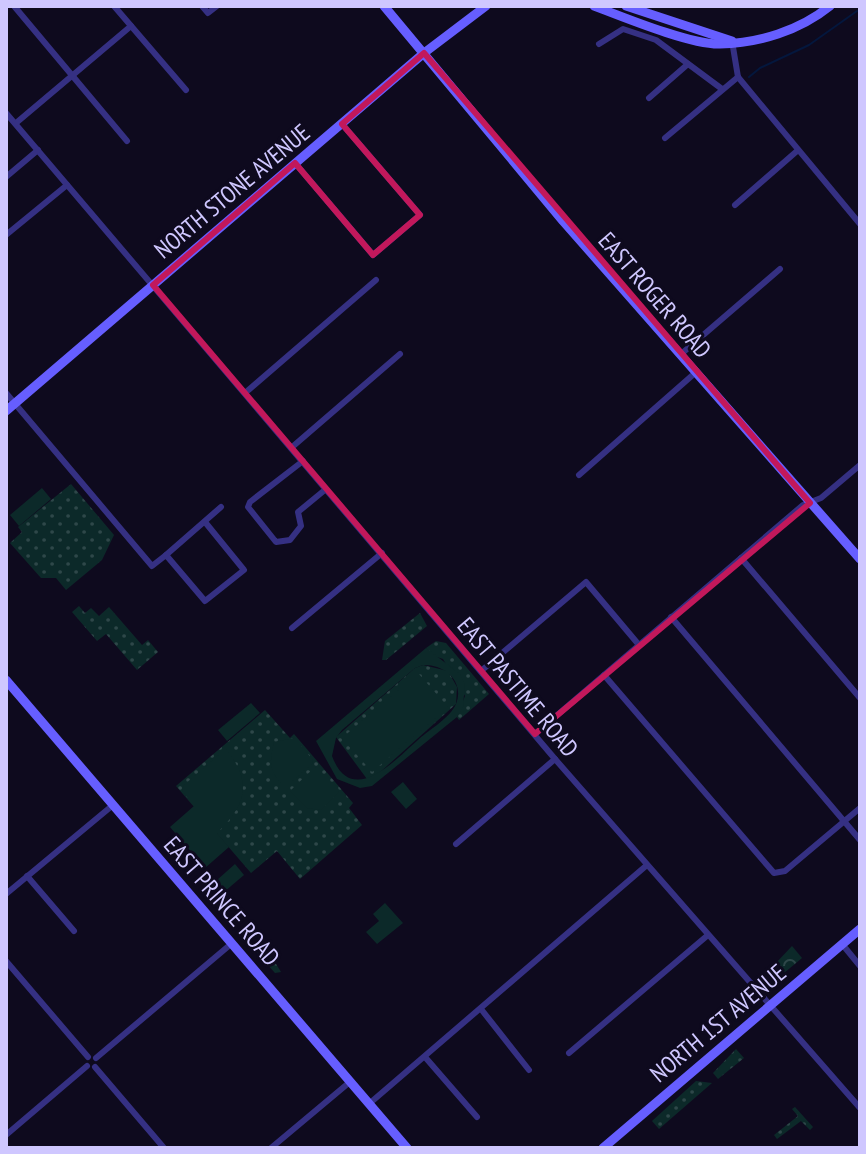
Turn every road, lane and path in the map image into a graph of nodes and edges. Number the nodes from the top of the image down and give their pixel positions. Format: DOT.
graph roads {
  1 [pos="14,6"];
  2 [pos="114,6"];
  3 [pos="202,6"];
  4 [pos="217,6"];
  5 [pos="384,6"];
  6 [pos="486,6"];
  7 [pos="594,6"];
  8 [pos="626,6"];
  9 [pos="830,6"];
  10 [pos="131,26"];
  11 [pos="732,41"];
  12 [pos="599,44"];
  13 [pos="424,53"];
  14 [pos="688,64"];
  15 [pos="72,76"];
  16 [pos="738,77"];
  17 [pos="722,89"];
  18 [pos="186,90"];
  19 [pos="649,98"];
  20 [pos="6,113"];
  21 [pos="16,123"];
  22 [pos="342,124"];
  23 [pos="665,138"];
  24 [pos="127,141"];
  25 [pos="38,150"];
  26 [pos="797,151"];
  27 [pos="295,163"];
  28 [pos="6,177"];
  29 [pos="67,185"];
  30 [pos="735,205"];
  31 [pos="860,224"];
  32 [pos="6,235"];
  33 [pos="780,269"];
  34 [pos="376,280"];
  35 [pos="153,285"];
  36 [pos="400,354"];
  37 [pos="680,355"];
  38 [pos="695,373"];
  39 [pos="6,393"];
  40 [pos="245,393"];
  41 [pos="15,404"];
  42 [pos="6,411"];
  43 [pos="291,448"];
  44 [pos="303,461"];
  45 [pos="860,465"];
  46 [pos="579,475"];
  47 [pos="326,489"];
  48 [pos="810,503"];
  49 [pos="221,507"];
  50 [pos="205,522"];
  51 [pos="382,553"];
  52 [pos="166,555"];
  53 [pos="741,558"];
  54 [pos="860,559"];
  55 [pos="671,617"];
  56 [pos="292,628"];
  57 [pos="639,645"];
  58 [pos="481,671"];
  59 [pos="604,675"];
  60 [pos="6,680"];
  61 [pos="860,698"];
  62 [pos="535,734"];
  63 [pos="555,759"];
  64 [pos="113,805"];
  65 [pos="860,808"];
  66 [pos="844,822"];
  67 [pos="860,840"];
  68 [pos="456,844"];
  69 [pos="647,865"];
  70 [pos="27,876"];
  71 [pos="6,894"];
  72 [pos="860,929"];
  73 [pos="74,931"];
  74 [pos="708,935"];
  75 [pos="231,944"];
  76 [pos="842,944"];
  77 [pos="6,961"];
  78 [pos="860,966"];
  79 [pos="770,1007"];
  80 [pos="481,1009"];
  81 [pos="569,1053"];
  82 [pos="425,1057"];
  83 [pos="92,1058"];
  84 [pos="91,1067"];
  85 [pos="529,1070"];
  86 [pos="351,1081"];
  87 [pos="370,1103"];
  88 [pos="860,1108"];
  89 [pos="477,1117"];
  90 [pos="6,1135"];
  91 [pos="164,1148"];
  92 [pos="271,1148"];
  93 [pos="407,1148"];
  94 [pos="603,1148"];
  1 -- 15 [label="street"];
  2 -- 10 [label="street"];
  3 -- 4 [label="street"];
  5 -- 13 [label="main road, EAST ROGER ROAD"];
  6 -- 13 [label="main road, NORTH STONE AVENUE"];
  7 -- 11 [label="main road"];
  8 -- 11 [label="main road"];
  9 -- 11 [label="main road"];
  10 -- 15 [label="street"];
  10 -- 18 [label="street"];
  11 -- 16 [label="street"];
  12 -- 14 [label="street"];
  13 -- 22 [label="main road, NORTH STONE AVENUE"];
  13 -- 37 [label="main road, EAST ROGER ROAD"];
  14 -- 17 [label="street"];
  14 -- 19 [label="street"];
  15 -- 21 [label="street"];
  15 -- 24 [label="street"];
  16 -- 17 [label="street"];
  16 -- 26 [label="street"];
  17 -- 23 [label="street"];
  20 -- 21 [label="street, EAST PASTIME ROAD"];
  21 -- 25 [label="street, EAST PASTIME ROAD"];
  22 -- 27 [label="main road, NORTH STONE AVENUE"];
  22 -- 27 [label="street"];
  25 -- 28 [label="street"];
  25 -- 29 [label="street, EAST PASTIME ROAD"];
  26 -- 30 [label="street"];
  26 -- 31 [label="street"];
  27 -- 35 [label="main road, NORTH STONE AVENUE"];
  29 -- 32 [label="street"];
  29 -- 35 [label="street, EAST PASTIME ROAD"];
  33 -- 37 [label="street"];
  34 -- 40 [label="street"];
  35 -- 40 [label="street, EAST PASTIME ROAD"];
  35 -- 41 [label="main road, NORTH STONE AVENUE"];
  36 -- 43 [label="street"];
  37 -- 38 [label="main road, EAST ROGER ROAD"];
  38 -- 46 [label="street"];
  38 -- 48 [label="main road, EAST ROGER ROAD"];
  39 -- 41 [label="street"];
  40 -- 43 [label="street, EAST PASTIME ROAD"];
  41 -- 42 [label="main road, NORTH STONE AVENUE"];
  41 -- 52 [label="street"];
  43 -- 44 [label="street, EAST PASTIME ROAD"];
  44 -- 47 [label="street, EAST PASTIME ROAD"];
  44 -- 47 [label="street"];
  45 -- 48 [label="street"];
  47 -- 51 [label="street, EAST PASTIME ROAD"];
  48 -- 53 [label="street"];
  48 -- 54 [label="main road, EAST ROGER ROAD"];
  49 -- 50 [label="street"];
  50 -- 52 [label="street"];
  50 -- 52 [label="street"];
  51 -- 56 [label="street"];
  51 -- 58 [label="street, EAST PASTIME ROAD"];
  53 -- 55 [label="street"];
  53 -- 61 [label="street"];
  55 -- 57 [label="street"];
  55 -- 66 [label="street"];
  57 -- 58 [label="street"];
  57 -- 59 [label="street"];
  58 -- 62 [label="street, EAST PASTIME ROAD"];
  59 -- 62 [label="street"];
  59 -- 66 [label="street"];
  60 -- 64 [label="main road, EAST PRINCE ROAD"];
  62 -- 63 [label="street, EAST PASTIME ROAD"];
  63 -- 68 [label="street"];
  63 -- 69 [label="street, EAST PASTIME ROAD"];
  64 -- 70 [label="street"];
  64 -- 75 [label="main road, EAST PRINCE ROAD"];
  65 -- 66 [label="street"];
  66 -- 67 [label="street"];
  69 -- 74 [label="street, EAST PASTIME ROAD"];
  69 -- 80 [label="street"];
  70 -- 71 [label="street"];
  70 -- 73 [label="street"];
  72 -- 76 [label="main road, NORTH 1ST AVENUE"];
  74 -- 79 [label="street, EAST PASTIME ROAD"];
  74 -- 81 [label="street"];
  75 -- 83 [label="street"];
  75 -- 86 [label="main road, EAST PRINCE ROAD"];
  76 -- 78 [label="street"];
  76 -- 79 [label="main road, NORTH 1ST AVENUE"];
  77 -- 83 [label="street"];
  79 -- 88 [label="street, EAST PASTIME ROAD"];
  79 -- 94 [label="main road, NORTH 1ST AVENUE"];
  80 -- 82 [label="street"];
  80 -- 85 [label="street"];
  82 -- 87 [label="street"];
  82 -- 89 [label="street"];
  83 -- 84 [label="street"];
  84 -- 90 [label="street"];
  84 -- 91 [label="street"];
  86 -- 87 [label="main road, EAST PRINCE ROAD"];
  86 -- 92 [label="street"];
  87 -- 93 [label="main road, EAST PRINCE ROAD"];
}
